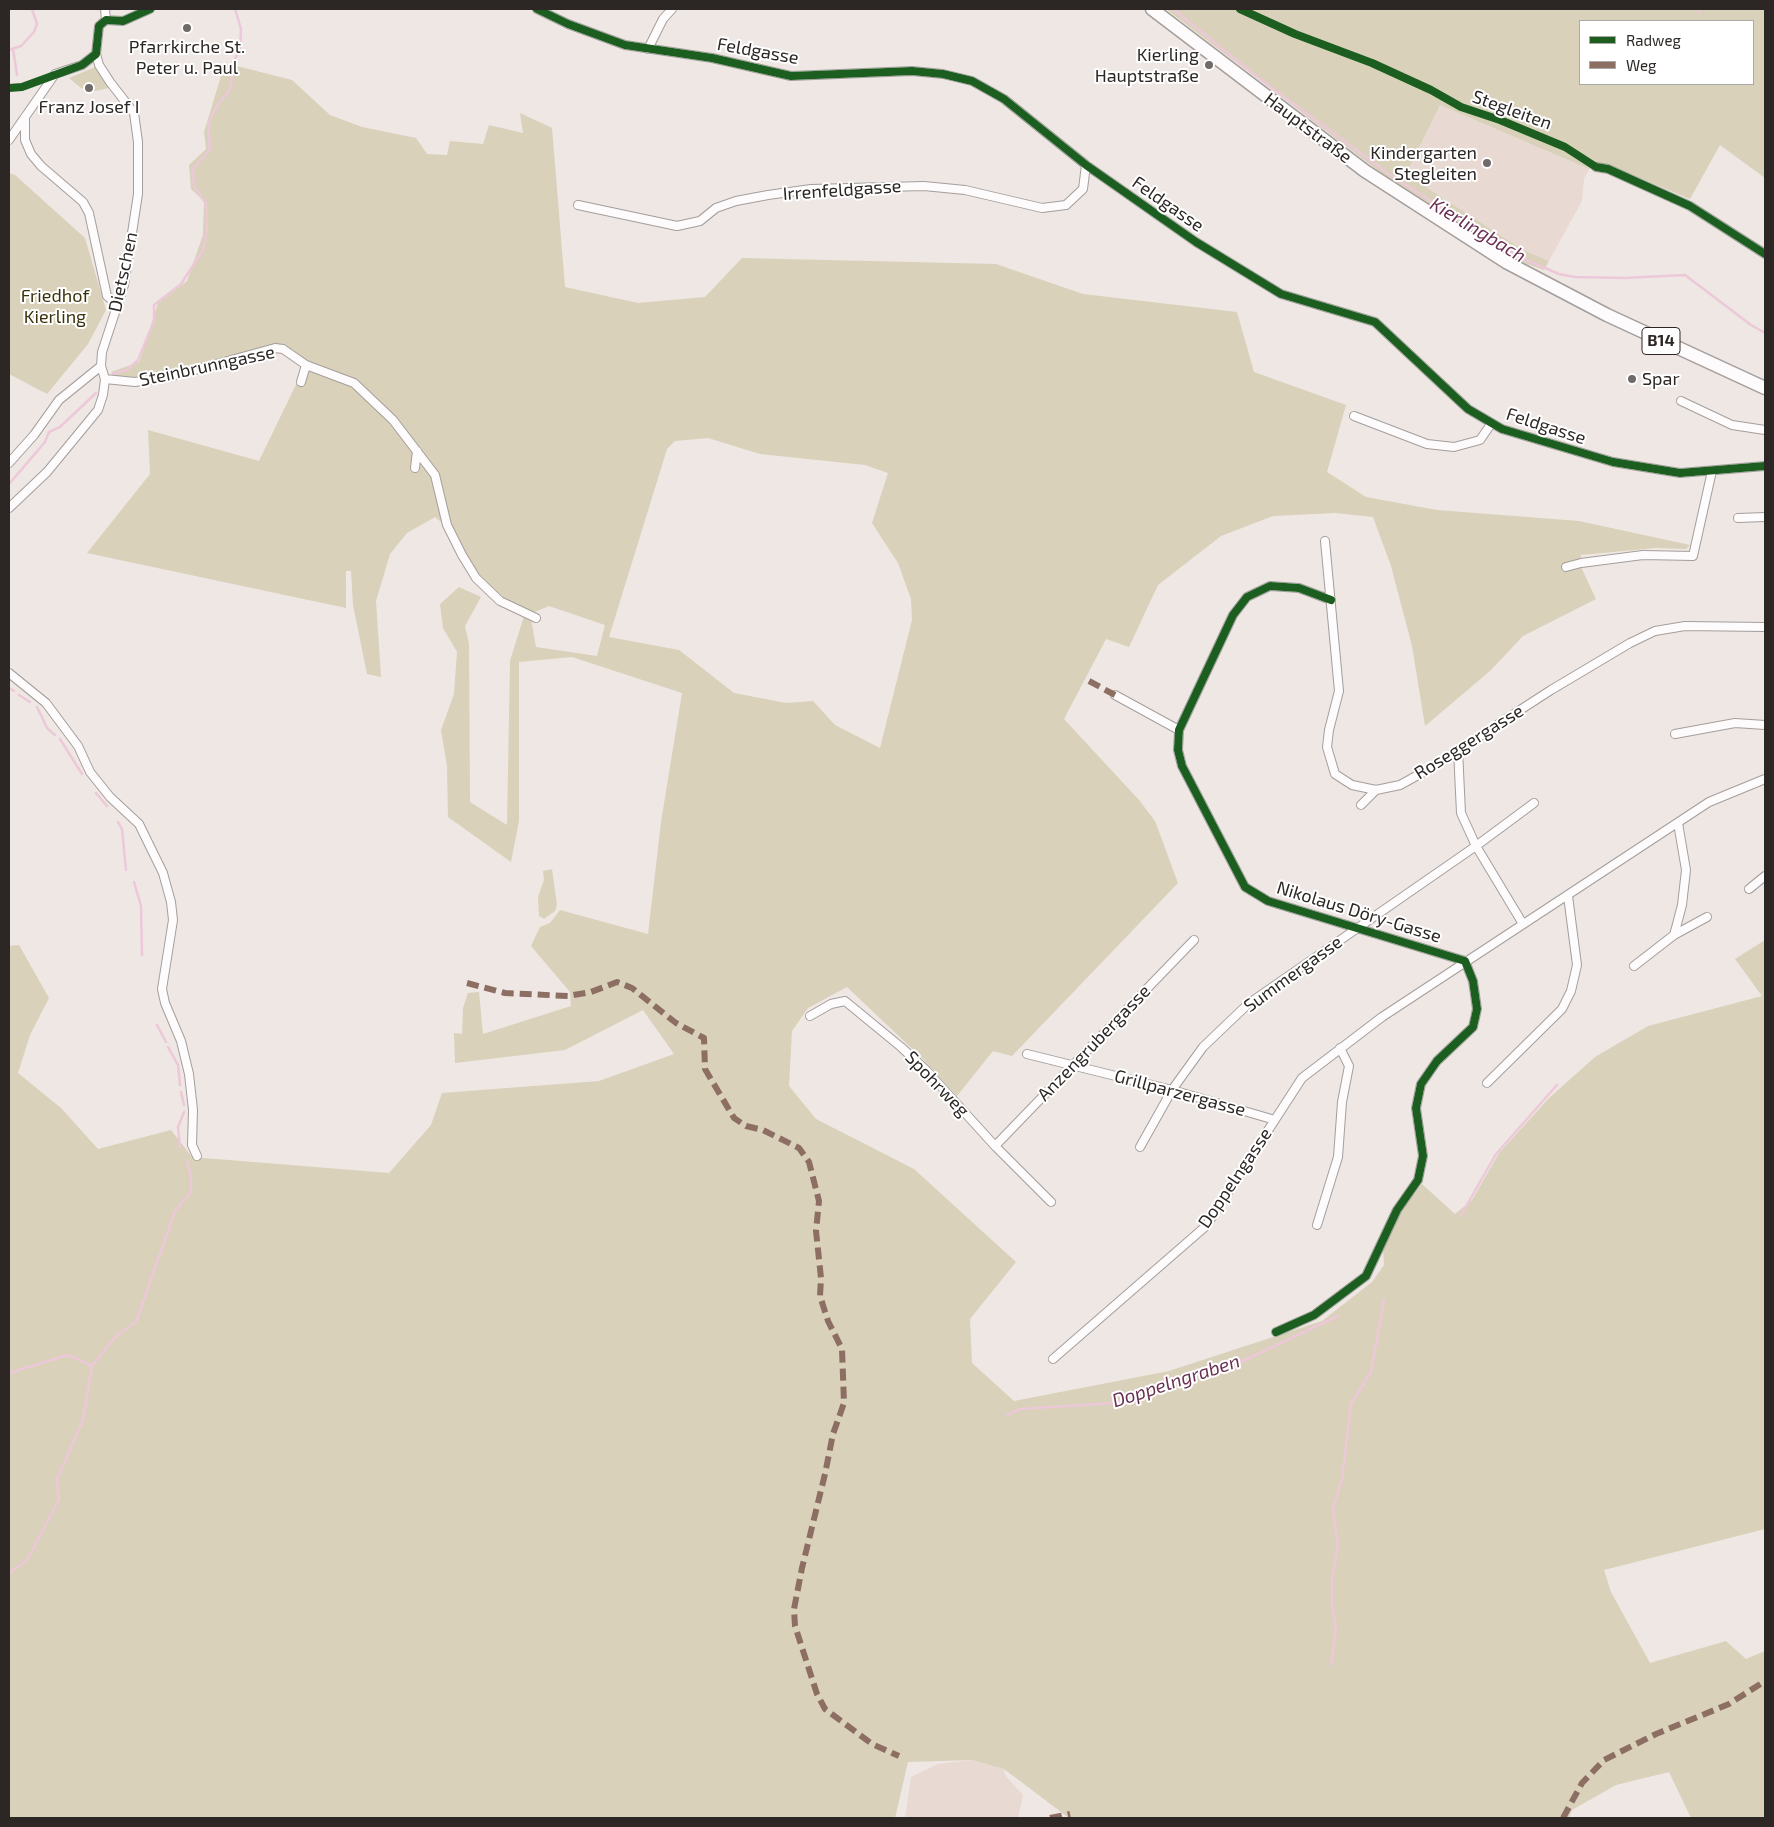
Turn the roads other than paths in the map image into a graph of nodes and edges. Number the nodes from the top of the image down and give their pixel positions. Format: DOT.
graph roads {
  1 [pos="105,9"];
  2 [pos="150,9"];
  3 [pos="537,9"];
  4 [pos="672,9"];
  5 [pos="1152,9"];
  6 [pos="106,20"];
  7 [pos="648,49"];
  8 [pos="96,54"];
  9 [pos="25,117"];
  10 [pos="9,140"];
  11 [pos="1086,165"];
  12 [pos="1596,167"];
  13 [pos="578,205"];
  14 [pos="1765,254"];
  15 [pos="118,305"];
  16 [pos="306,365"];
  17 [pos="101,366"];
  18 [pos="105,379"];
  19 [pos="301,382"];
  20 [pos="1765,388"];
  21 [pos="1681,402"];
  22 [pos="1354,416"];
  23 [pos="1491,424"];
  24 [pos="1765,430"];
  25 [pos="417,451"];
  26 [pos="9,462"];
  27 [pos="1765,466"];
  28 [pos="415,468"];
  29 [pos="1712,471"];
  30 [pos="9,508"];
  31 [pos="1765,517"];
  32 [pos="1738,518"];
  33 [pos="1325,541"];
  34 [pos="1566,568"];
  35 [pos="1331,600"];
  36 [pos="536,618"];
  37 [pos="1765,626"];
  38 [pos="9,673"];
  39 [pos="1115,695"];
  40 [pos="1765,725"];
  41 [pos="1179,730"];
  42 [pos="1675,734"];
  43 [pos="1458,750"];
  44 [pos="1765,779"];
  45 [pos="1376,790"];
  46 [pos="1534,803"];
  47 [pos="1361,805"];
  48 [pos="1678,823"];
  49 [pos="1476,846"];
  50 [pos="1765,876"];
  51 [pos="1749,888"];
  52 [pos="1568,896"];
  53 [pos="1707,917"];
  54 [pos="1523,924"];
  55 [pos="1358,927"];
  56 [pos="1674,935"];
  57 [pos="1194,940"];
  58 [pos="1465,961"];
  59 [pos="1634,966"];
  60 [pos="810,1016"];
  61 [pos="1340,1048"];
  62 [pos="1027,1054"];
  63 [pos="1074,1064"];
  64 [pos="1487,1083"];
  65 [pos="1172,1090"];
  66 [pos="1275,1120"];
  67 [pos="995,1146"];
  68 [pos="1140,1147"];
  69 [pos="197,1156"];
  70 [pos="1051,1202"];
  71 [pos="1317,1225"];
  72 [pos="1276,1332"];
  73 [pos="1053,1360"];
  1 -- 6 [label="street"];
  2 -- 6 [label="street"];
  3 -- 7 [label="street, Feldgasse"];
  4 -- 7 [label="street"];
  5 -- 20 [label="main road, Hauptstraße / B14"];
  6 -- 8 [label="street"];
  7 -- 11 [label="street, Feldgasse"];
  8 -- 9 [label="street"];
  8 -- 15 [label="street, Dietschen"];
  9 -- 10 [label="street"];
  9 -- 15 [label="street"];
  11 -- 13 [label="street, Irrenfeldgasse"];
  11 -- 23 [label="street, Feldgasse"];
  12 -- 14 [label="street"];
  15 -- 17 [label="street, Dietschen"];
  16 -- 18 [label="street, Steinbrunngasse"];
  16 -- 19 [label="street"];
  16 -- 25 [label="street, Steinbrunngasse"];
  17 -- 18 [label="street"];
  17 -- 26 [label="street"];
  18 -- 30 [label="street"];
  21 -- 24 [label="street"];
  22 -- 23 [label="street"];
  23 -- 29 [label="street, Feldgasse"];
  25 -- 28 [label="street"];
  25 -- 36 [label="street, Steinbrunngasse"];
  27 -- 29 [label="street, Feldgasse"];
  29 -- 34 [label="street"];
  31 -- 32 [label="street"];
  33 -- 35 [label="street, Roseggergasse"];
  35 -- 41 [label="street"];
  35 -- 45 [label="street, Roseggergasse"];
  37 -- 43 [label="street, Roseggergasse"];
  38 -- 69 [label="street"];
  39 -- 41 [label="street"];
  40 -- 42 [label="street"];
  41 -- 55 [label="street, Nikolaus Döry-Gasse"];
  43 -- 45 [label="street, Roseggergasse"];
  43 -- 49 [label="street"];
  44 -- 48 [label="street, Doppelngasse"];
  45 -- 47 [label="street"];
  46 -- 49 [label="street, Summergasse"];
  48 -- 52 [label="street, Doppelngasse"];
  48 -- 56 [label="street"];
  49 -- 54 [label="street"];
  49 -- 55 [label="street, Summergasse"];
  50 -- 51 [label="street"];
  52 -- 54 [label="street, Doppelngasse"];
  52 -- 64 [label="street"];
  53 -- 56 [label="street"];
  54 -- 58 [label="street, Doppelngasse"];
  55 -- 58 [label="street, Nikolaus Döry-Gasse"];
  55 -- 65 [label="street, Summergasse"];
  56 -- 59 [label="street"];
  57 -- 63 [label="street, Anzengrubergasse"];
  58 -- 61 [label="street, Doppelngasse"];
  58 -- 72 [label="street"];
  60 -- 67 [label="street, Spohrweg"];
  61 -- 66 [label="street, Doppelngasse"];
  61 -- 71 [label="street"];
  62 -- 63 [label="street, Grillparzergasse"];
  63 -- 65 [label="street, Grillparzergasse"];
  63 -- 67 [label="street, Anzengrubergasse"];
  65 -- 66 [label="street, Grillparzergasse"];
  65 -- 68 [label="street, Summergasse"];
  66 -- 73 [label="street, Doppelngasse"];
  67 -- 70 [label="street, Spohrweg"];
}
